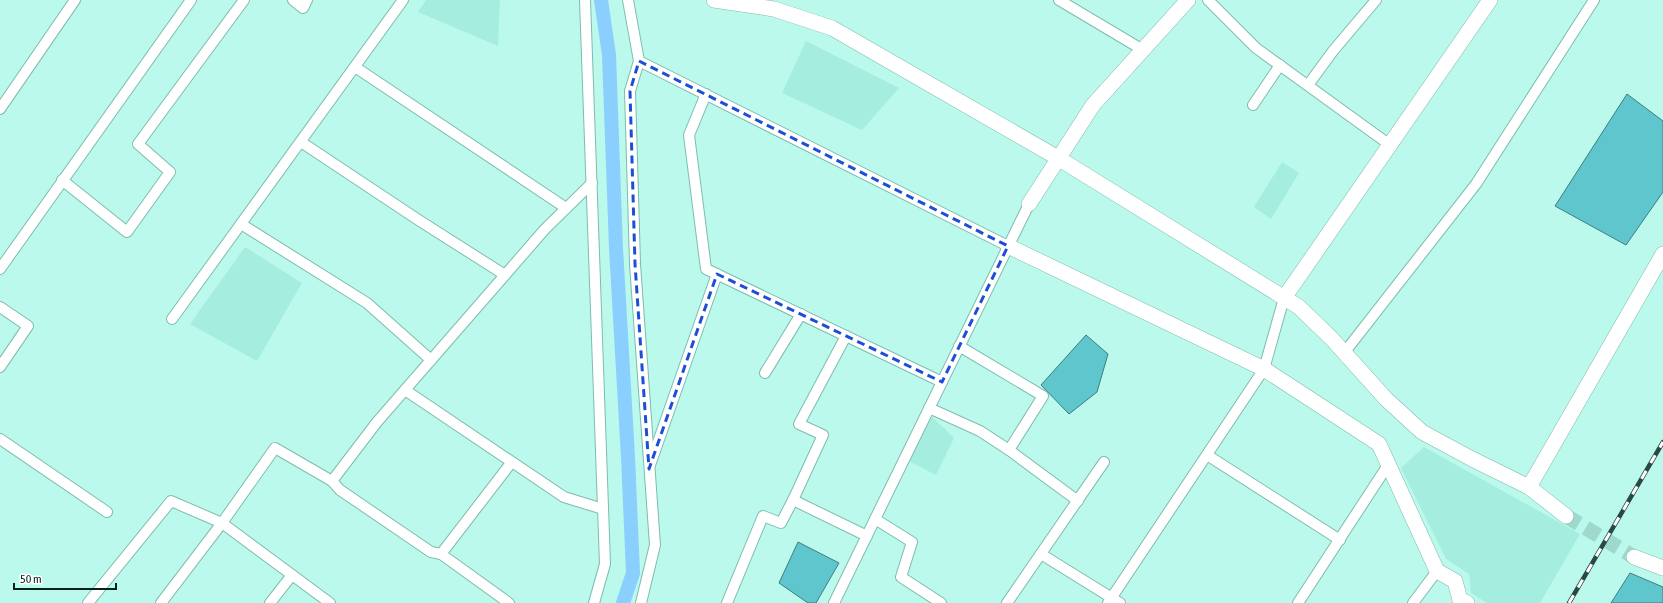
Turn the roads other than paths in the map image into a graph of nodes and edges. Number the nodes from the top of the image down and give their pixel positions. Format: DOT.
graph roads {
  1 [pos="75,0"];
  2 [pos="191,0"];
  3 [pos="244,0"];
  4 [pos="293,0"];
  5 [pos="307,0"];
  6 [pos="403,0"];
  7 [pos="585,0"];
  8 [pos="628,0"];
  9 [pos="714,0"];
  10 [pos="1059,0"];
  11 [pos="1188,0"];
  12 [pos="1208,0"];
  13 [pos="1376,0"];
  14 [pos="1490,0"];
  15 [pos="1594,0"];
  16 [pos="1143,50"];
  17 [pos="639,61"];
  18 [pos="1280,65"];
  19 [pos="355,67"];
  20 [pos="1308,85"];
  21 [pos="706,94"];
  22 [pos="1253,105"];
  23 [pos="0,109"];
  24 [pos="301,142"];
  25 [pos="1390,145"];
  26 [pos="1058,158"];
  27 [pos="62,180"];
  28 [pos="592,183"];
  29 [pos="1029,204"];
  30 [pos="566,208"];
  31 [pos="241,224"];
  32 [pos="1008,246"];
  33 [pos="1663,254"];
  34 [pos="0,269"];
  35 [pos="717,274"];
  36 [pos="505,275"];
  37 [pos="1284,298"];
  38 [pos="0,307"];
  39 [pos="801,314"];
  40 [pos="172,319"];
  41 [pos="846,336"];
  42 [pos="959,346"];
  43 [pos="1344,353"];
  44 [pos="431,360"];
  45 [pos="0,366"];
  46 [pos="1264,369"];
  47 [pos="765,374"];
  48 [pos="942,382"];
  49 [pos="405,390"];
  50 [pos="929,408"];
  51 [pos="0,439"];
  52 [pos="1009,450"];
  53 [pos="1207,455"];
  54 [pos="511,462"];
  55 [pos="1104,462"];
  56 [pos="1388,465"];
  57 [pos="649,469"];
  58 [pos="332,482"];
  59 [pos="1529,487"];
  60 [pos="793,500"];
  61 [pos="1078,501"];
  62 [pos="603,509"];
  63 [pos="107,512"];
  64 [pos="1566,516"];
  65 [pos="875,519"];
  66 [pos="222,523"];
  67 [pos="867,536"];
  68 [pos="1340,540"];
  69 [pos="441,554"];
  70 [pos="1040,554"];
  71 [pos="1634,557"];
  72 [pos="1663,568"];
  73 [pos="1437,571"];
  74 [pos="292,575"];
  75 [pos="1113,601"];
  76 [pos="88,603"];
  77 [pos="161,603"];
  78 [pos="270,603"];
  79 [pos="330,603"];
  80 [pos="509,603"];
  81 [pos="594,603"];
  82 [pos="641,603"];
  83 [pos="727,603"];
  84 [pos="834,603"];
  85 [pos="941,603"];
  86 [pos="1007,603"];
  87 [pos="1298,603"];
  88 [pos="1414,603"];
  89 [pos="1467,603"];
  1 -- 23 [label="street"];
  2 -- 27 [label="street"];
  3 -- 27 [label="street"];
  4 -- 5 [label="street"];
  6 -- 19 [label="street"];
  7 -- 28 [label="street"];
  8 -- 17 [label="street"];
  9 -- 26 [label="street"];
  10 -- 16 [label="street"];
  11 -- 16 [label="street"];
  12 -- 18 [label="street"];
  13 -- 20 [label="street"];
  14 -- 25 [label="street"];
  15 -- 43 [label="street"];
  16 -- 26 [label="street"];
  17 -- 21 [label="street"];
  17 -- 57 [label="street"];
  18 -- 20 [label="street"];
  18 -- 22 [label="street"];
  19 -- 24 [label="street"];
  19 -- 30 [label="street"];
  20 -- 25 [label="street"];
  21 -- 32 [label="street"];
  21 -- 35 [label="street"];
  24 -- 31 [label="street"];
  24 -- 36 [label="street"];
  25 -- 37 [label="street"];
  26 -- 29 [label="street"];
  26 -- 37 [label="street"];
  27 -- 34 [label="street"];
  28 -- 30 [label="street"];
  28 -- 62 [label="street"];
  29 -- 32 [label="street"];
  30 -- 36 [label="street"];
  31 -- 40 [label="street"];
  31 -- 44 [label="street"];
  32 -- 42 [label="street"];
  32 -- 46 [label="street"];
  33 -- 59 [label="street"];
  35 -- 39 [label="street"];
  35 -- 57 [label="street"];
  36 -- 44 [label="street"];
  37 -- 43 [label="street"];
  37 -- 46 [label="street"];
  38 -- 45 [label="street"];
  39 -- 41 [label="street"];
  39 -- 47 [label="street"];
  41 -- 48 [label="street"];
  41 -- 60 [label="street"];
  42 -- 48 [label="street"];
  42 -- 52 [label="street"];
  43 -- 59 [label="street"];
  44 -- 49 [label="street"];
  46 -- 53 [label="street"];
  46 -- 56 [label="street"];
  48 -- 50 [label="street"];
  49 -- 54 [label="street"];
  49 -- 58 [label="street"];
  50 -- 52 [label="street"];
  50 -- 65 [label="street"];
  51 -- 63 [label="street"];
  52 -- 61 [label="street"];
  53 -- 68 [label="street"];
  53 -- 75 [label="street"];
  54 -- 62 [label="street"];
  54 -- 69 [label="street"];
  55 -- 61 [label="street"];
  56 -- 68 [label="street"];
  56 -- 73 [label="street"];
  57 -- 82 [label="street"];
  58 -- 66 [label="street"];
  58 -- 69 [label="street"];
  59 -- 64 [label="street"];
  60 -- 67 [label="street"];
  60 -- 83 [label="street"];
  61 -- 70 [label="street"];
  62 -- 81 [label="street"];
  65 -- 67 [label="street"];
  65 -- 85 [label="street"];
  66 -- 74 [label="street"];
  66 -- 76 [label="street"];
  66 -- 77 [label="street"];
  67 -- 84 [label="street"];
  68 -- 87 [label="street"];
  69 -- 80 [label="street"];
  70 -- 75 [label="street"];
  70 -- 86 [label="street"];
  71 -- 72 [label="street"];
  73 -- 88 [label="street"];
  73 -- 89 [label="street"];
  74 -- 78 [label="street"];
  74 -- 79 [label="street"];
}
